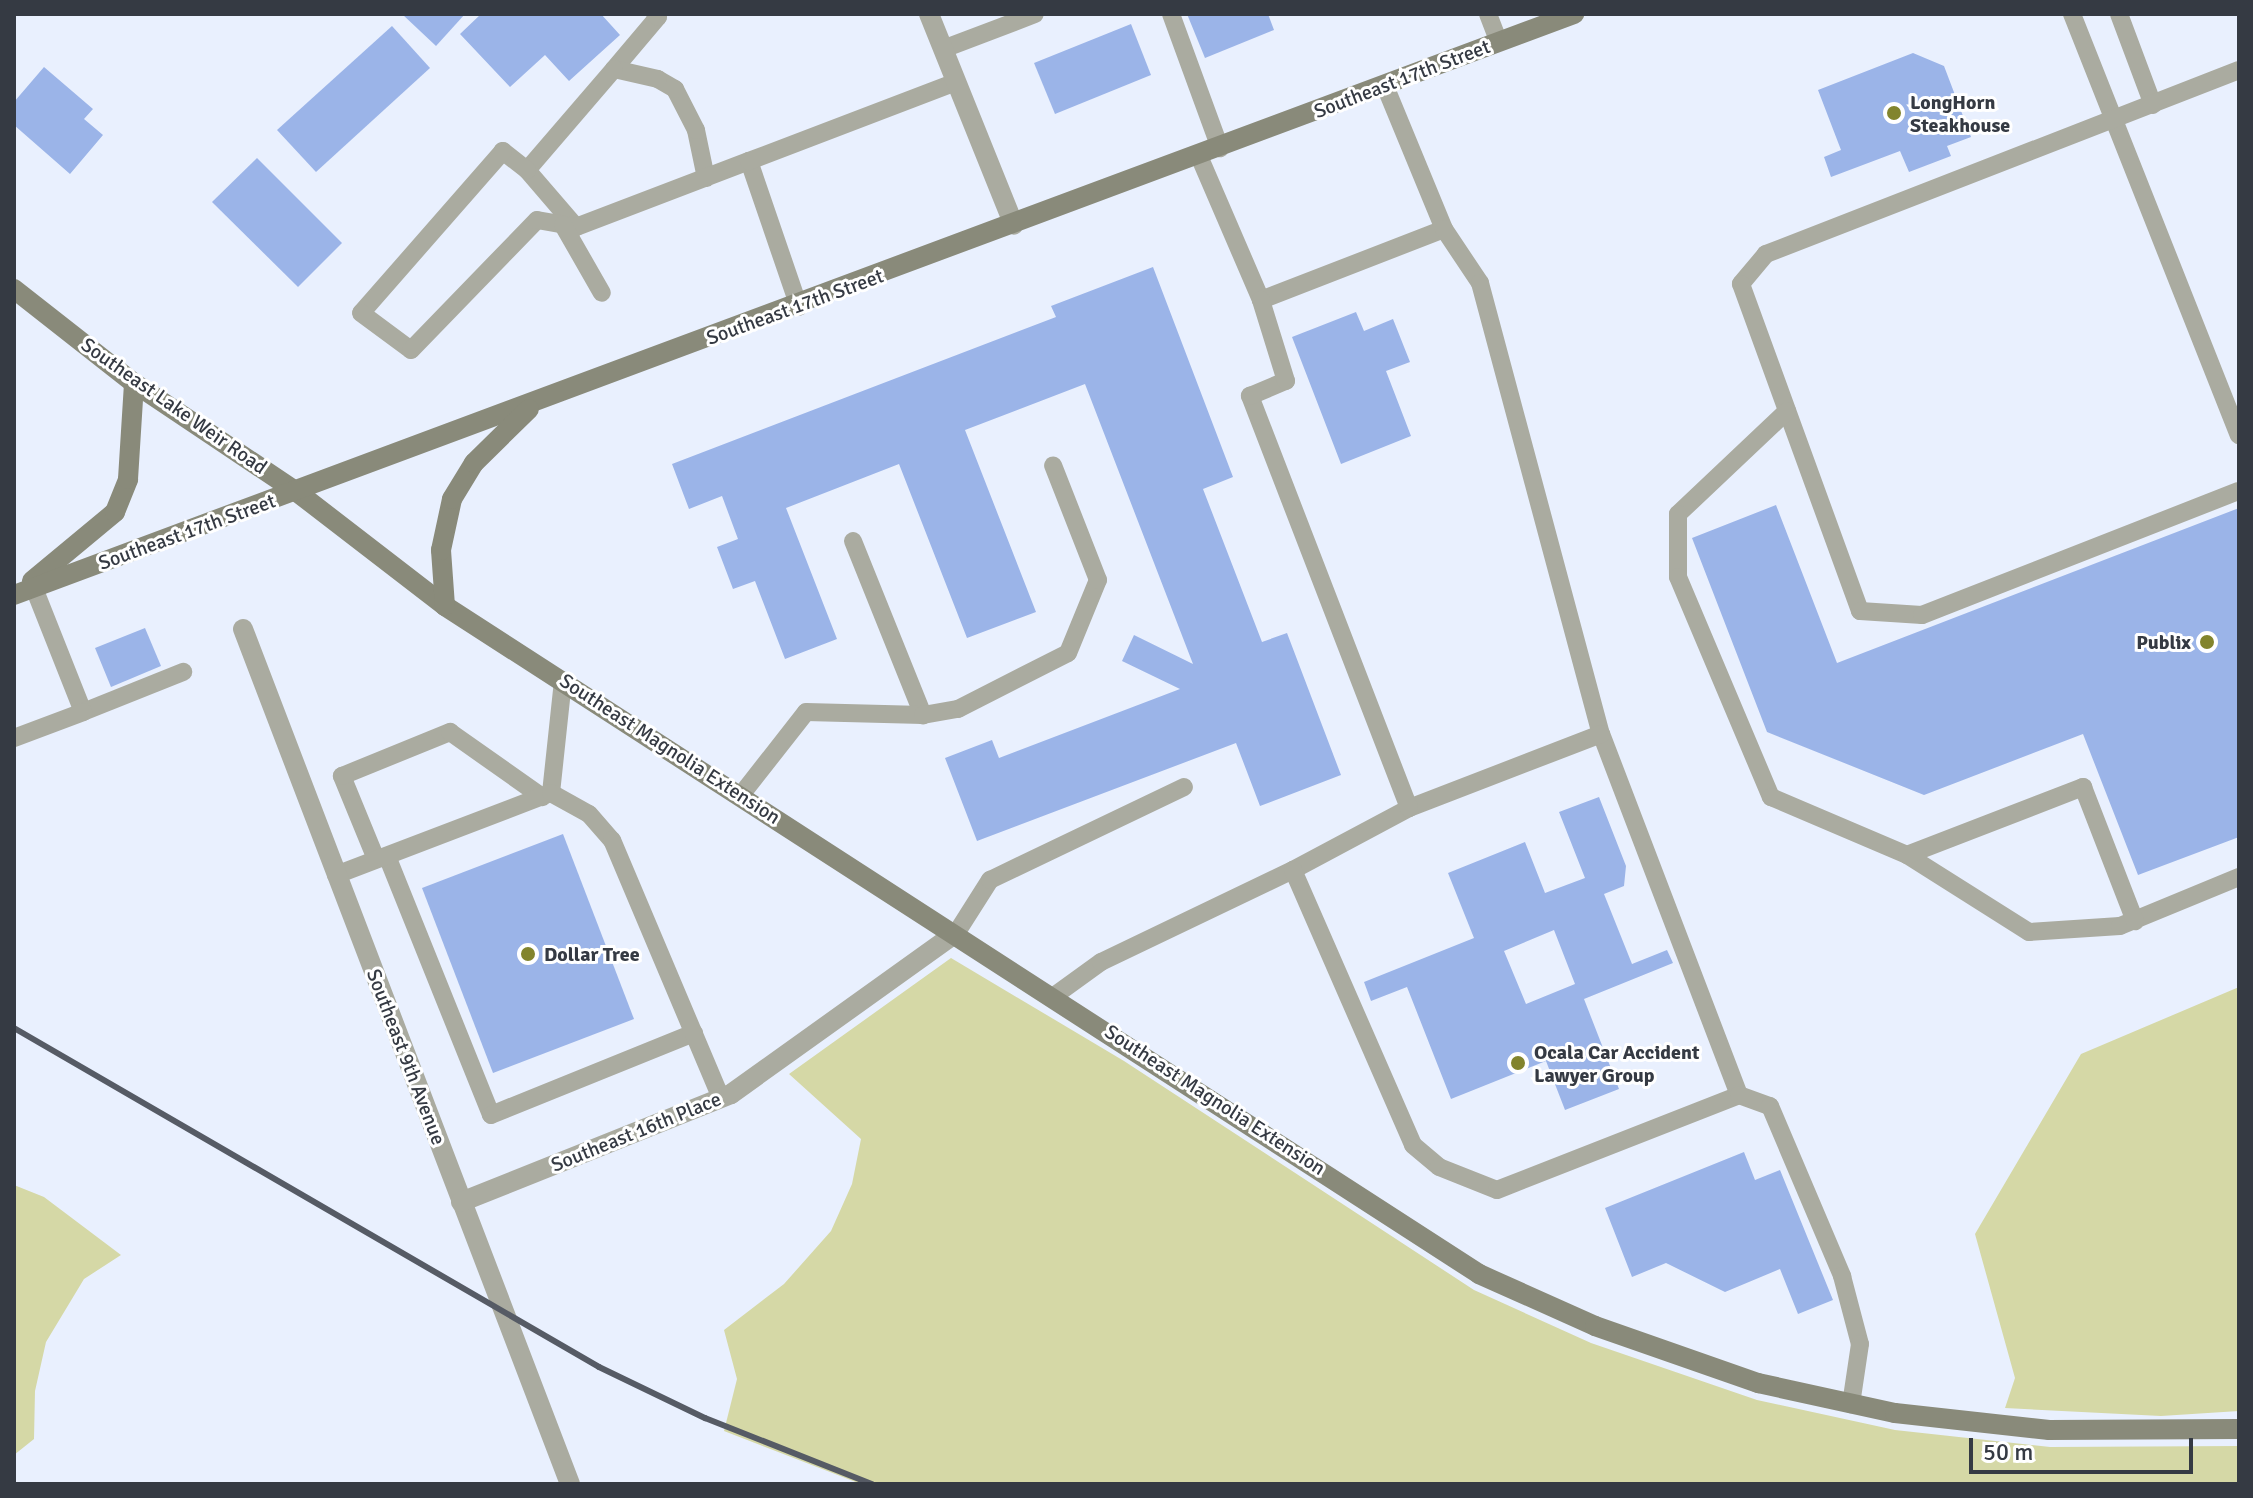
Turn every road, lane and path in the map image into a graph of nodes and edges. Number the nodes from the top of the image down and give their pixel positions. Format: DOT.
graph roads {
  1 [pos="655,14"];
  2 [pos="929,14"];
  3 [pos="1035,14"];
  4 [pos="1171,14"];
  5 [pos="1488,14"];
  6 [pos="1574,14"];
  7 [pos="2072,14"];
  8 [pos="2119,14"];
  9 [pos="1499,42"];
  10 [pos="943,49"];
  11 [pos="614,69"];
  12 [pos="2239,70"];
  13 [pos="956,82"];
  14 [pos="1385,86"];
  15 [pos="2153,105"];
  16 [pos="2118,119"];
  17 [pos="1220,148"];
  18 [pos="1199,156"];
  19 [pos="749,161"];
  20 [pos="527,170"];
  21 [pos="706,178"];
  22 [pos="1014,225"];
  23 [pos="570,226"];
  24 [pos="1444,229"];
  25 [pos="14,289"];
  26 [pos="602,293"];
  27 [pos="1261,300"];
  28 [pos="799,307"];
  29 [pos="134,383"];
  30 [pos="535,403"];
  31 [pos="1787,411"];
  32 [pos="2239,435"];
  33 [pos="1053,465"];
  34 [pos="2239,491"];
  35 [pos="297,492"];
  36 [pos="853,541"];
  37 [pos="34,588"];
  38 [pos="14,595"];
  39 [pos="445,606"];
  40 [pos="243,629"];
  41 [pos="183,672"];
  42 [pos="563,681"];
  43 [pos="83,712"];
  44 [pos="923,715"];
  45 [pos="1601,734"];
  46 [pos="14,738"];
  47 [pos="1184,787"];
  48 [pos="546,795"];
  49 [pos="741,795"];
  50 [pos="1409,808"];
  51 [pos="1907,855"];
  52 [pos="381,858"];
  53 [pos="1293,870"];
  54 [pos="336,875"];
  55 [pos="2239,877"];
  56 [pos="2135,921"];
  57 [pos="957,932"];
  58 [pos="1054,996"];
  59 [pos="694,1033"];
  60 [pos="1739,1095"];
  61 [pos="721,1098"];
  62 [pos="461,1202"];
  63 [pos="1851,1404"];
  64 [pos="2239,1429"];
  65 [pos="570,1484"];
  1 -- 11 [label="lane"];
  2 -- 10 [label="street"];
  3 -- 10 [label="lane"];
  4 -- 17 [label="lane"];
  5 -- 9 [label="lane"];
  6 -- 9 [label="main road, Southeast 17th Street"];
  7 -- 16 [label="lane"];
  8 -- 15 [label="lane"];
  9 -- 14 [label="main road, Southeast 17th Street"];
  10 -- 13 [label="street"];
  11 -- 20 [label="lane"];
  11 -- 21 [label="lane"];
  12 -- 15 [label="lane"];
  13 -- 19 [label="lane"];
  13 -- 22 [label="street"];
  14 -- 17 [label="main road, Southeast 17th Street"];
  14 -- 24 [label="lane"];
  15 -- 16 [label="lane"];
  16 -- 31 [label="lane"];
  16 -- 32 [label="lane"];
  17 -- 18 [label="main road, Southeast 17th Street"];
  18 -- 22 [label="main road, Southeast 17th Street"];
  18 -- 27 [label="lane"];
  19 -- 21 [label="lane"];
  19 -- 28 [label="lane"];
  20 -- 23 [label="lane"];
  20 -- 23 [label="lane"];
  21 -- 23 [label="lane"];
  22 -- 28 [label="main road, Southeast 17th Street"];
  23 -- 26 [label="lane"];
  24 -- 27 [label="lane"];
  24 -- 45 [label="lane"];
  25 -- 29 [label="main road, Southeast Lake Weir Road"];
  27 -- 50 [label="lane"];
  28 -- 30 [label="main road, Southeast 17th Street"];
  29 -- 35 [label="main road, Southeast Lake Weir Road"];
  29 -- 38 [label="main road"];
  30 -- 35 [label="main road, Southeast 17th Street"];
  30 -- 39 [label="main road"];
  31 -- 34 [label="lane"];
  31 -- 51 [label="lane"];
  33 -- 44 [label="lane"];
  35 -- 37 [label="main road, Southeast 17th Street"];
  35 -- 39 [label="main road, Southeast Magnolia Extension"];
  36 -- 44 [label="lane"];
  37 -- 38 [label="main road, Southeast 17th Street"];
  37 -- 43 [label="lane"];
  39 -- 42 [label="main road, Southeast Magnolia Extension"];
  40 -- 54 [label="street, Southeast 9th Avenue"];
  41 -- 43 [label="lane"];
  42 -- 48 [label="lane"];
  42 -- 49 [label="main road, Southeast Magnolia Extension"];
  43 -- 46 [label="lane"];
  44 -- 49 [label="lane"];
  45 -- 50 [label="lane"];
  45 -- 60 [label="lane"];
  47 -- 57 [label="lane"];
  48 -- 52 [label="lane"];
  48 -- 52 [label="lane"];
  48 -- 59 [label="lane"];
  49 -- 57 [label="main road, Southeast Magnolia Extension"];
  50 -- 53 [label="lane"];
  51 -- 56 [label="lane"];
  51 -- 56 [label="lane"];
  52 -- 54 [label="lane"];
  52 -- 59 [label="lane"];
  53 -- 58 [label="lane"];
  53 -- 60 [label="lane"];
  54 -- 62 [label="street, Southeast 9th Avenue"];
  55 -- 56 [label="lane"];
  57 -- 58 [label="main road, Southeast Magnolia Extension"];
  57 -- 61 [label="street, Southeast 16th Place"];
  58 -- 63 [label="main road, Southeast Magnolia Extension"];
  59 -- 61 [label="lane"];
  60 -- 63 [label="lane"];
  61 -- 62 [label="street, Southeast 16th Place"];
  62 -- 65 [label="street, Southeast 9th Avenue"];
  63 -- 64 [label="main road, Southeast Magnolia Extension"];
}
